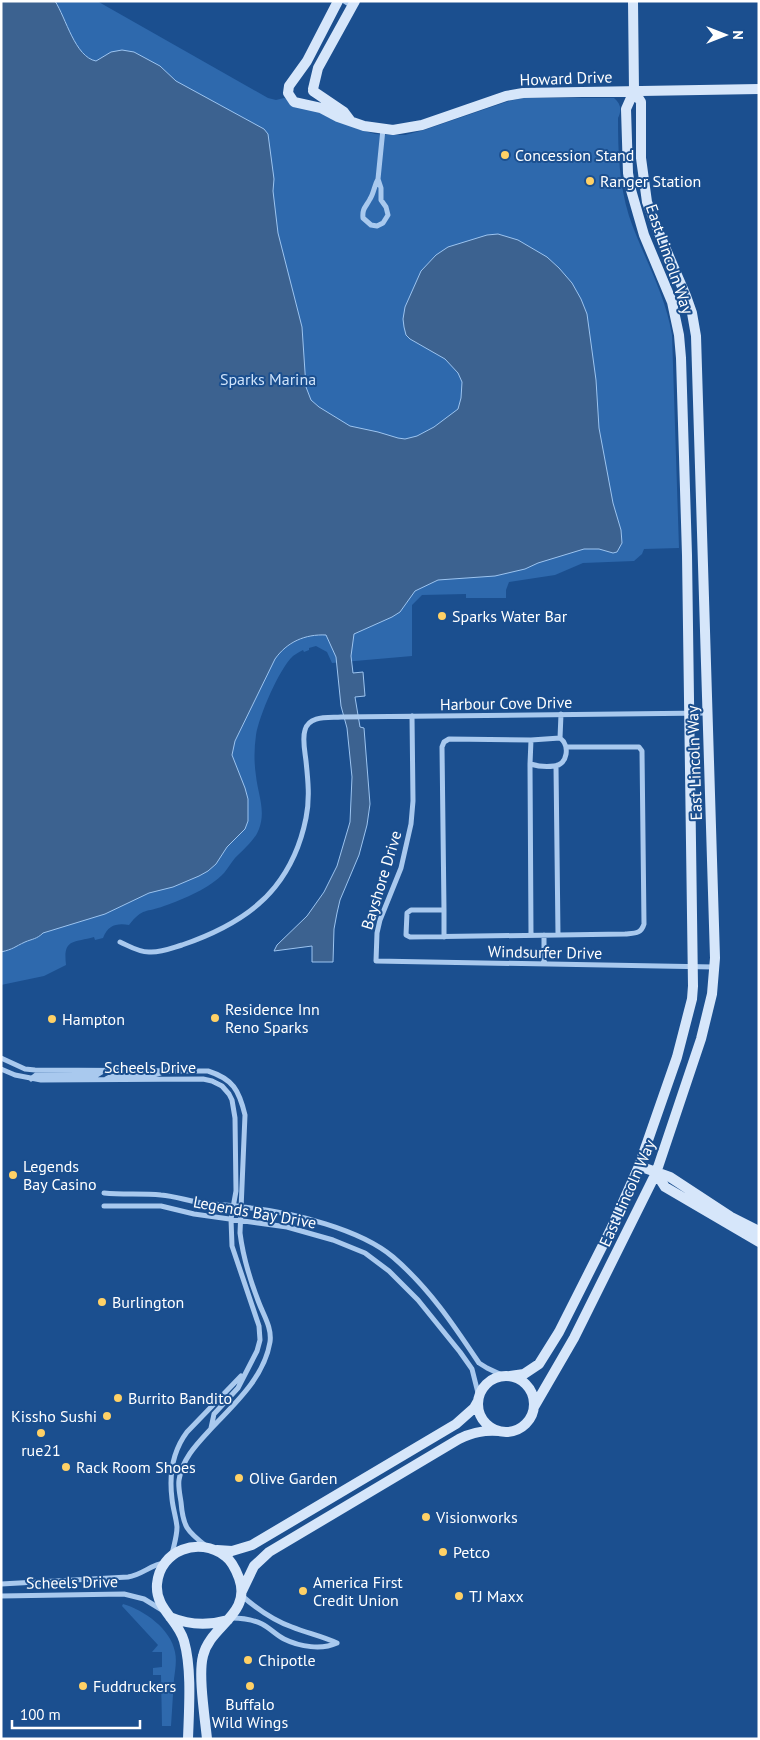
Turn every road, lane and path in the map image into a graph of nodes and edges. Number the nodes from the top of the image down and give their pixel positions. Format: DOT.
graph roads {
  1 [pos="338,1"];
  2 [pos="633,1"];
  3 [pos="350,3"];
  4 [pos="294,80"];
  5 [pos="759,89"];
  6 [pos="313,90"];
  7 [pos="634,91"];
  8 [pos="302,104"];
  9 [pos="351,120"];
  10 [pos="383,129"];
  11 [pos="378,179"];
  12 [pos="689,713"];
  13 [pos="708,713"];
  14 [pos="561,714"];
  15 [pos="412,716"];
  16 [pos="560,738"];
  17 [pos="531,740"];
  18 [pos="566,747"];
  19 [pos="530,764"];
  20 [pos="556,766"];
  21 [pos="444,910"];
  22 [pos="531,935"];
  23 [pos="544,935"];
  24 [pos="558,935"];
  25 [pos="444,937"];
  26 [pos="120,942"];
  27 [pos="376,961"];
  28 [pos="544,964"];
  29 [pos="694,967"];
  30 [pos="714,967"];
  31 [pos="1,1058"];
  32 [pos="1,1069"];
  33 [pos="106,1070"];
  34 [pos="166,1070"];
  35 [pos="30,1079"];
  36 [pos="106,1079"];
  37 [pos="639,1166"];
  38 [pos="656,1173"];
  39 [pos="104,1193"];
  40 [pos="104,1206"];
  41 [pos="234,1206"];
  42 [pos="242,1207"];
  43 [pos="231,1219"];
  44 [pos="241,1220"];
  45 [pos="759,1231"];
  46 [pos="759,1242"];
  47 [pos="258,1351"];
  48 [pos="267,1354"];
  49 [pos="245,1372"];
  50 [pos="507,1376"];
  51 [pos="479,1399"];
  52 [pos="534,1407"];
  53 [pos="211,1428"];
  54 [pos="499,1431"];
  55 [pos="206,1546"];
  56 [pos="217,1550"];
  57 [pos="168,1559"];
  58 [pos="1,1584"];
  59 [pos="242,1594"];
  60 [pos="1,1596"];
  61 [pos="168,1615"];
  62 [pos="229,1619"];
  63 [pos="188,1739"];
  64 [pos="207,1739"];
  1 -- 4 [label="street"];
  2 -- 7 [label="street, East Lincoln Way"];
  3 -- 6 [label="street"];
  4 -- 6 [label="street"];
  4 -- 8 [label="street"];
  5 -- 7 [label="street, Howard Drive"];
  6 -- 8 [label="street"];
  6 -- 9 [label="street, Howard Drive"];
  7 -- 10 [label="street, Howard Drive"];
  7 -- 12 [label="street, East Lincoln Way"];
  7 -- 13 [label="street, East Lincoln Way"];
  8 -- 9 [label="street, Howard Drive"];
  9 -- 10 [label="street, Howard Drive"];
  10 -- 11 [label="street"];
  11 -- 11 [label="street"];
  12 -- 13 [label="street, Harbour Cove Drive"];
  12 -- 14 [label="street, Harbour Cove Drive"];
  12 -- 29 [label="street, East Lincoln Way"];
  13 -- 30 [label="street, East Lincoln Way"];
  14 -- 15 [label="street, Harbour Cove Drive"];
  14 -- 16 [label="street"];
  15 -- 26 [label="street, Harbour Cove Drive"];
  15 -- 27 [label="street, Bayshore Drive"];
  16 -- 17 [label="street"];
  16 -- 18 [label="street"];
  17 -- 19 [label="street"];
  17 -- 21 [label="street"];
  18 -- 20 [label="street"];
  18 -- 24 [label="street"];
  19 -- 20 [label="street"];
  19 -- 22 [label="street"];
  20 -- 24 [label="street"];
  21 -- 25 [label="street"];
  21 -- 25 [label="street"];
  22 -- 23 [label="street"];
  22 -- 25 [label="street"];
  23 -- 24 [label="street"];
  23 -- 28 [label="street"];
  27 -- 28 [label="street, Windsurfer Drive"];
  28 -- 29 [label="street, Windsurfer Drive"];
  29 -- 30 [label="street, Windsurfer Drive"];
  29 -- 37 [label="street, East Lincoln Way"];
  30 -- 38 [label="street, East Lincoln Way"];
  31 -- 33 [label="street"];
  32 -- 35 [label="street, Scheels Drive"];
  33 -- 34 [label="street"];
  33 -- 35 [label="street"];
  34 -- 36 [label="street"];
  34 -- 42 [label="street"];
  35 -- 36 [label="street, Scheels Drive"];
  36 -- 41 [label="street, Scheels Drive"];
  37 -- 38 [label="street"];
  37 -- 50 [label="street, East Lincoln Way"];
  38 -- 45 [label="street"];
  38 -- 46 [label="street"];
  38 -- 52 [label="street, East Lincoln Way"];
  39 -- 41 [label="street, Legends Bay Drive"];
  40 -- 43 [label="street, Legends Bay Drive"];
  41 -- 42 [label="street, Legends Bay Drive"];
  41 -- 43 [label="street, Scheels Drive"];
  42 -- 44 [label="street"];
  42 -- 50 [label="street, Legends Bay Drive"];
  43 -- 44 [label="street, Legends Bay Drive"];
  43 -- 47 [label="street, Scheels Drive"];
  44 -- 48 [label="street"];
  44 -- 51 [label="street, Legends Bay Drive"];
  47 -- 48 [label="street"];
  47 -- 49 [label="street"];
  48 -- 53 [label="street"];
  49 -- 53 [label="street"];
  49 -- 57 [label="street"];
  50 -- 51 [label="street"];
  50 -- 52 [label="street"];
  51 -- 54 [label="street"];
  51 -- 56 [label="street"];
  52 -- 54 [label="street"];
  53 -- 55 [label="street"];
  54 -- 59 [label="street"];
  55 -- 56 [label="street"];
  55 -- 57 [label="street"];
  56 -- 59 [label="street"];
  57 -- 58 [label="street, Scheels Drive"];
  57 -- 61 [label="street"];
  59 -- 62 [label="street"];
  59 -- 62 [label="street"];
  60 -- 61 [label="street, Scheels Drive"];
  61 -- 62 [label="street"];
  61 -- 63 [label="street"];
  62 -- 64 [label="street"];
}
